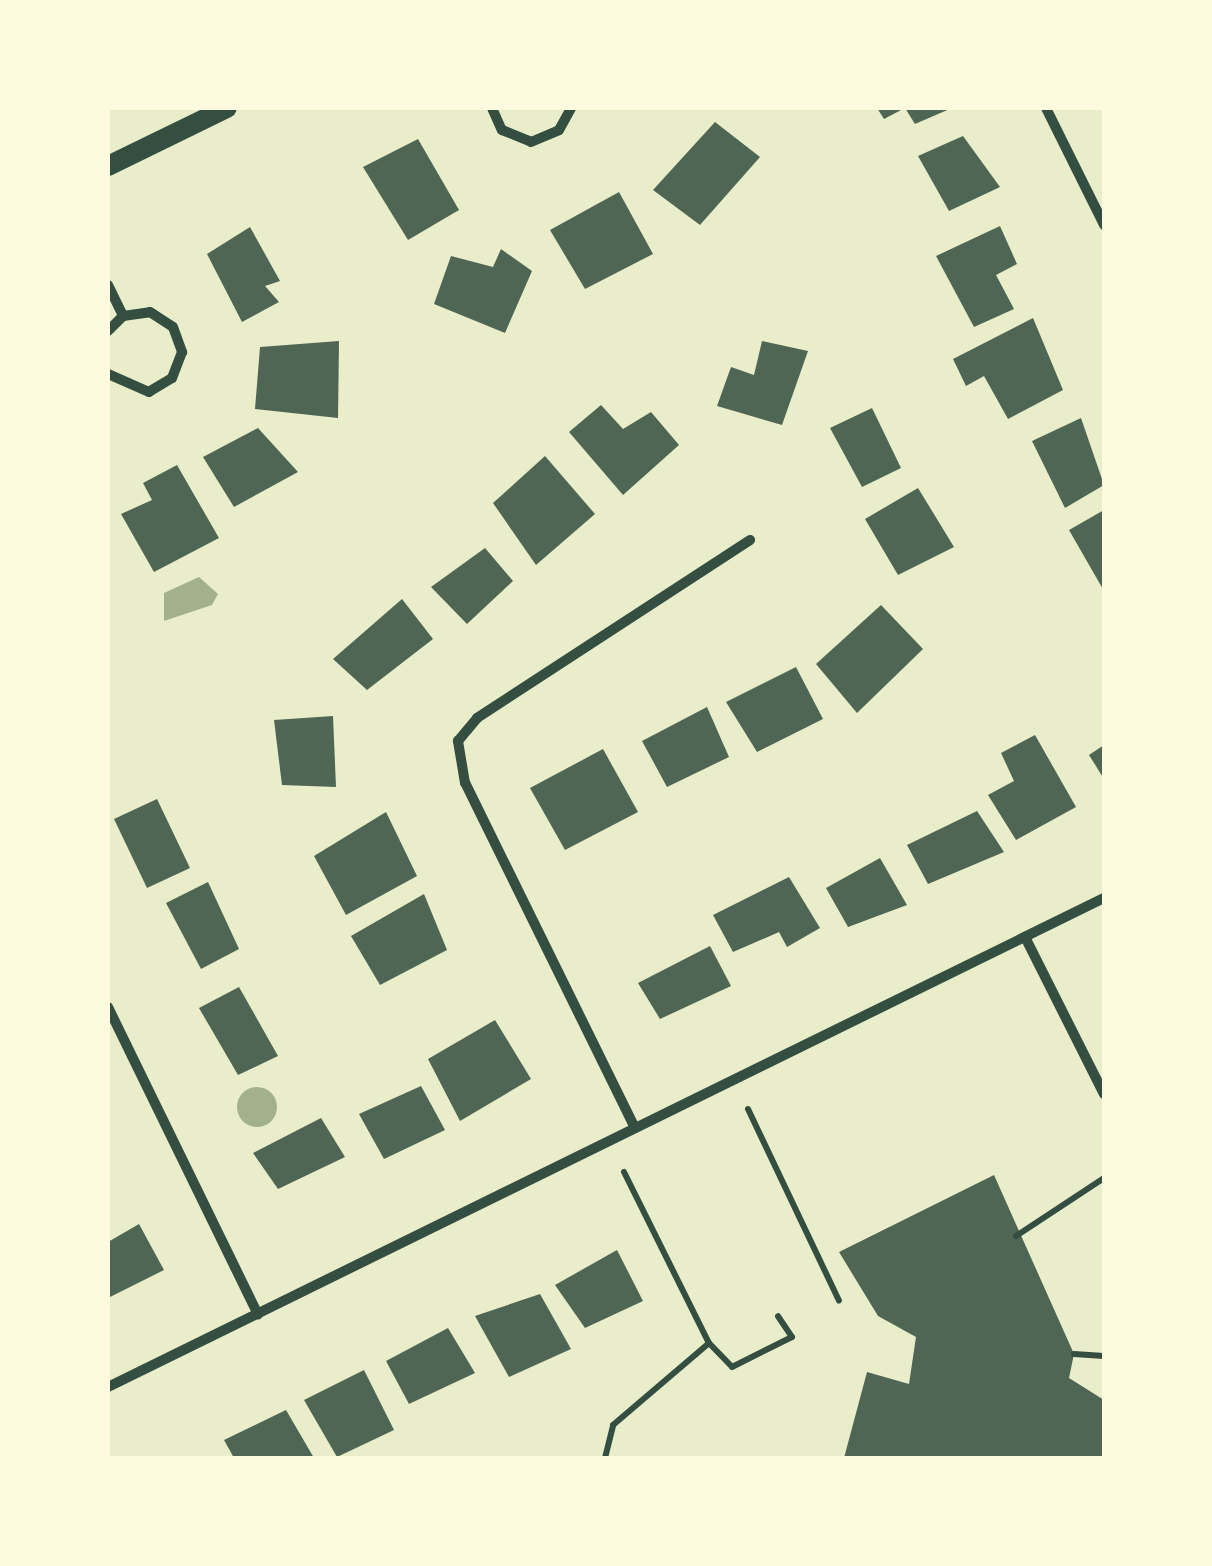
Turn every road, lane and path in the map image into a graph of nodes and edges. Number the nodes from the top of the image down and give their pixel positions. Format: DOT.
graph roads {
  1 [pos="227,108"];
  2 [pos="492,108"];
  3 [pos="571,108"];
  4 [pos="1046,108"];
  5 [pos="108,166"];
  6 [pos="1104,221"];
  7 [pos="108,285"];
  8 [pos="123,316"];
  9 [pos="108,331"];
  10 [pos="108,374"];
  11 [pos="750,540"];
  12 [pos="1104,898"];
  13 [pos="1025,937"];
  14 [pos="108,1007"];
  15 [pos="1104,1094"];
  16 [pos="748,1109"];
  17 [pos="635,1128"];
  18 [pos="624,1172"];
  19 [pos="1104,1178"];
  20 [pos="1016,1236"];
  21 [pos="839,1301"];
  22 [pos="258,1314"];
  23 [pos="778,1316"];
  24 [pos="709,1343"];
  25 [pos="1074,1354"];
  26 [pos="1104,1356"];
  27 [pos="108,1387"];
  28 [pos="605,1458"];
  1 -- 5 [label="main road"];
  2 -- 3 [label="street"];
  4 -- 6 [label="street"];
  7 -- 8 [label="street"];
  8 -- 9 [label="street"];
  8 -- 10 [label="street"];
  11 -- 17 [label="street"];
  12 -- 13 [label="street"];
  13 -- 15 [label="street"];
  13 -- 17 [label="street"];
  14 -- 22 [label="street"];
  16 -- 21 [label="path"];
  17 -- 22 [label="street"];
  18 -- 24 [label="path"];
  19 -- 20 [label="path"];
  22 -- 27 [label="street"];
  23 -- 24 [label="path"];
  24 -- 28 [label="path"];
  25 -- 26 [label="path"];
}
